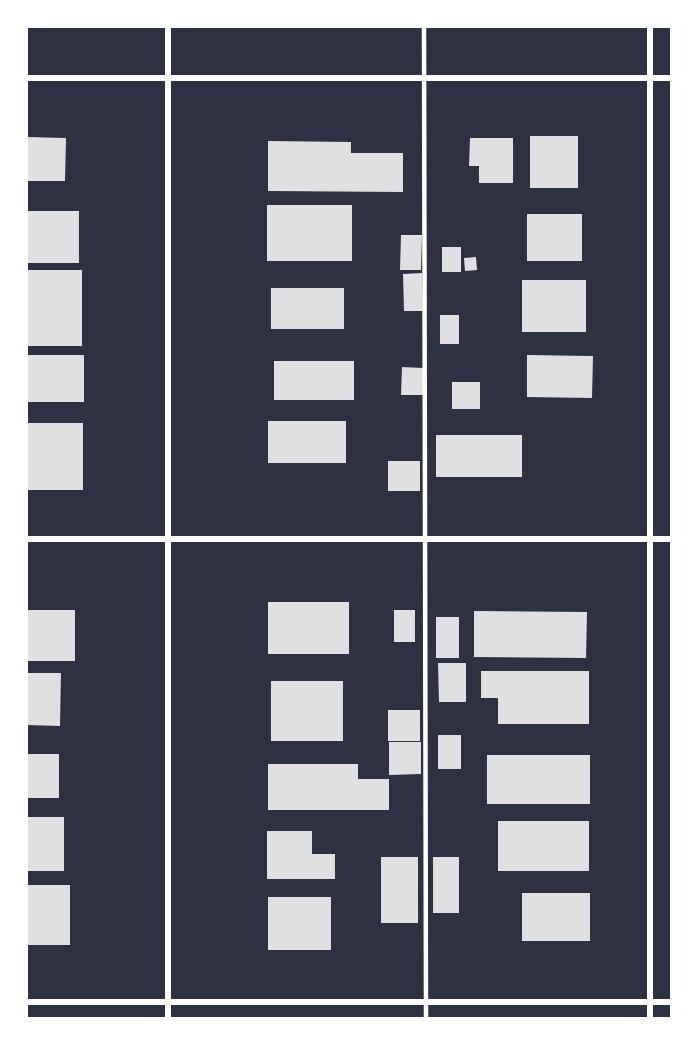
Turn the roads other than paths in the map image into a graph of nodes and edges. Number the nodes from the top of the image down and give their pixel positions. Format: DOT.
graph roads {
  1 [pos="168,27"];
  2 [pos="424,27"];
  3 [pos="650,27"];
  4 [pos="27,78"];
  5 [pos="168,78"];
  6 [pos="424,78"];
  7 [pos="650,78"];
  8 [pos="671,78"];
  9 [pos="27,539"];
  10 [pos="168,539"];
  11 [pos="424,539"];
  12 [pos="650,539"];
  13 [pos="671,539"];
  14 [pos="27,1002"];
  15 [pos="168,1002"];
  16 [pos="426,1002"];
  17 [pos="651,1002"];
  18 [pos="671,1002"];
  19 [pos="168,1018"];
  20 [pos="426,1018"];
  21 [pos="650,1018"];
  1 -- 5 [label="street"];
  2 -- 6 [label="lane"];
  3 -- 7 [label="street"];
  4 -- 5 [label="street"];
  5 -- 6 [label="street"];
  5 -- 10 [label="street"];
  6 -- 7 [label="street"];
  6 -- 11 [label="lane"];
  7 -- 8 [label="street"];
  7 -- 12 [label="street"];
  9 -- 10 [label="street"];
  10 -- 11 [label="street"];
  10 -- 15 [label="street"];
  11 -- 12 [label="street"];
  11 -- 16 [label="lane"];
  12 -- 13 [label="street"];
  12 -- 17 [label="street"];
  14 -- 15 [label="street"];
  15 -- 16 [label="street"];
  15 -- 19 [label="street"];
  16 -- 17 [label="street"];
  16 -- 20 [label="lane"];
  17 -- 18 [label="street"];
  17 -- 21 [label="street"];
}
